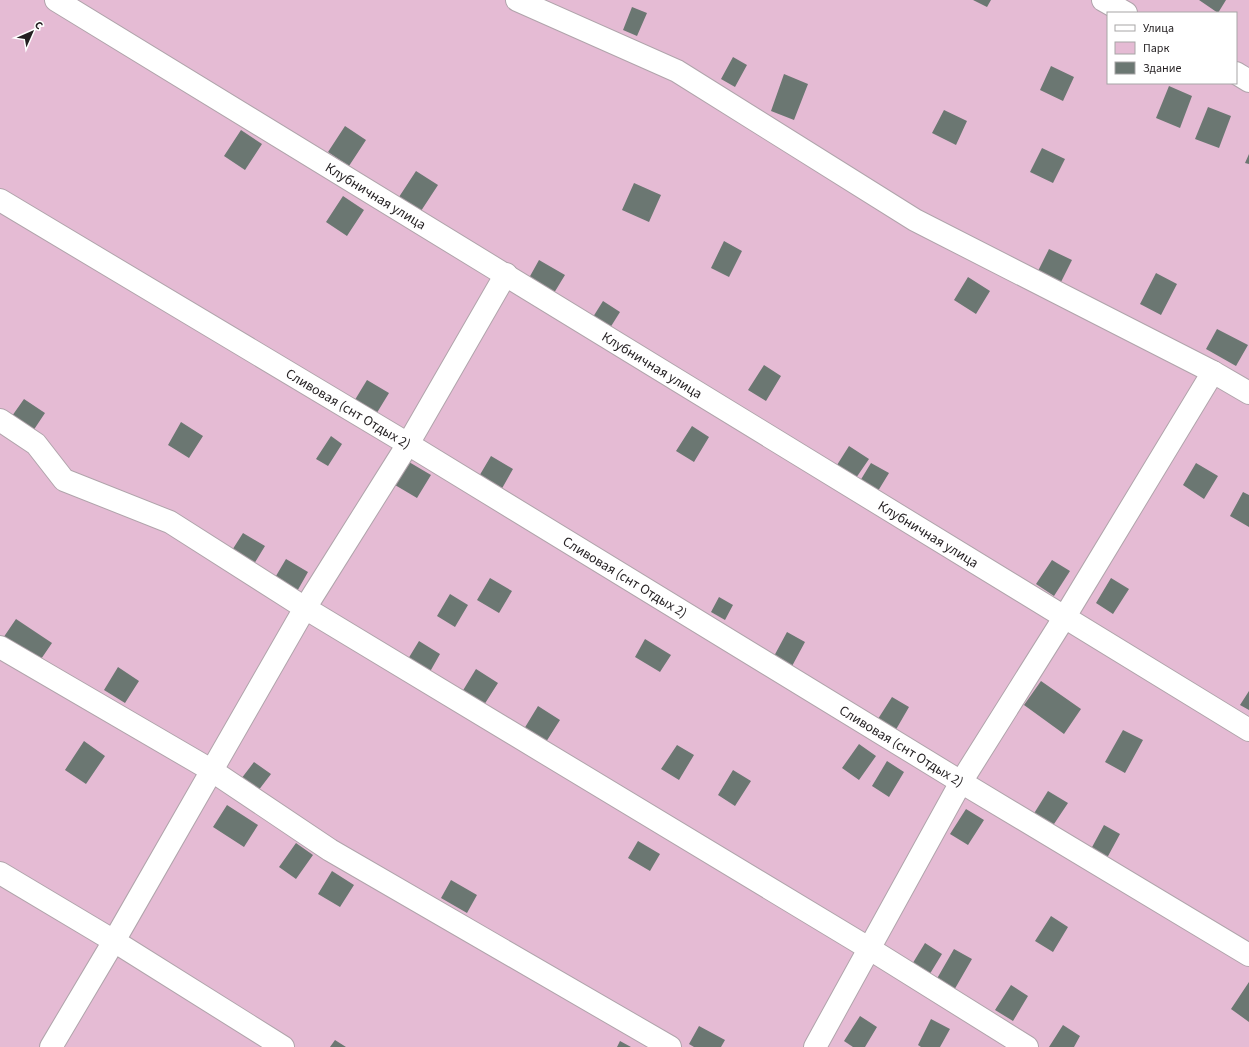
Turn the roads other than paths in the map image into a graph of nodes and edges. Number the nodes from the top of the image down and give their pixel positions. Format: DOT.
graph roads {
  1 [pos="56,0"];
  2 [pos="517,0"];
  3 [pos="1103,0"];
  4 [pos="1124,12"];
  5 [pos="1237,75"];
  6 [pos="1249,81"];
  7 [pos="0,200"];
  8 [pos="506,274"];
  9 [pos="1213,372"];
  10 [pos="1249,392"];
  11 [pos="0,420"];
  12 [pos="408,444"];
  13 [pos="305,608"];
  14 [pos="1064,618"];
  15 [pos="0,647"];
  16 [pos="1249,730"];
  17 [pos="211,770"];
  18 [pos="961,782"];
  19 [pos="0,873"];
  20 [pos="114,942"];
  21 [pos="870,949"];
  22 [pos="1249,955"];
  23 [pos="51,1047"];
  24 [pos="283,1047"];
  25 [pos="670,1047"];
  26 [pos="815,1047"];
  27 [pos="1028,1047"];
  1 -- 8 [label="lane, Клубничная улица"];
  2 -- 9 [label="lane"];
  3 -- 4 [label="lane"];
  5 -- 6 [label="lane"];
  7 -- 12 [label="lane, Сливовая (снт Отдых 2)"];
  8 -- 12 [label="lane"];
  8 -- 14 [label="lane, Клубничная улица"];
  9 -- 10 [label="lane"];
  9 -- 14 [label="lane"];
  11 -- 13 [label="lane"];
  12 -- 13 [label="lane"];
  12 -- 18 [label="lane, Сливовая (снт Отдых 2)"];
  13 -- 17 [label="lane"];
  13 -- 21 [label="lane"];
  14 -- 16 [label="lane, Клубничная улица"];
  14 -- 18 [label="lane"];
  15 -- 17 [label="lane"];
  17 -- 20 [label="lane"];
  17 -- 25 [label="lane"];
  18 -- 21 [label="lane"];
  18 -- 22 [label="lane, Сливовая (снт Отдых 2)"];
  19 -- 20 [label="lane"];
  20 -- 23 [label="lane"];
  20 -- 24 [label="lane"];
  21 -- 26 [label="lane"];
  21 -- 27 [label="lane"];
}
